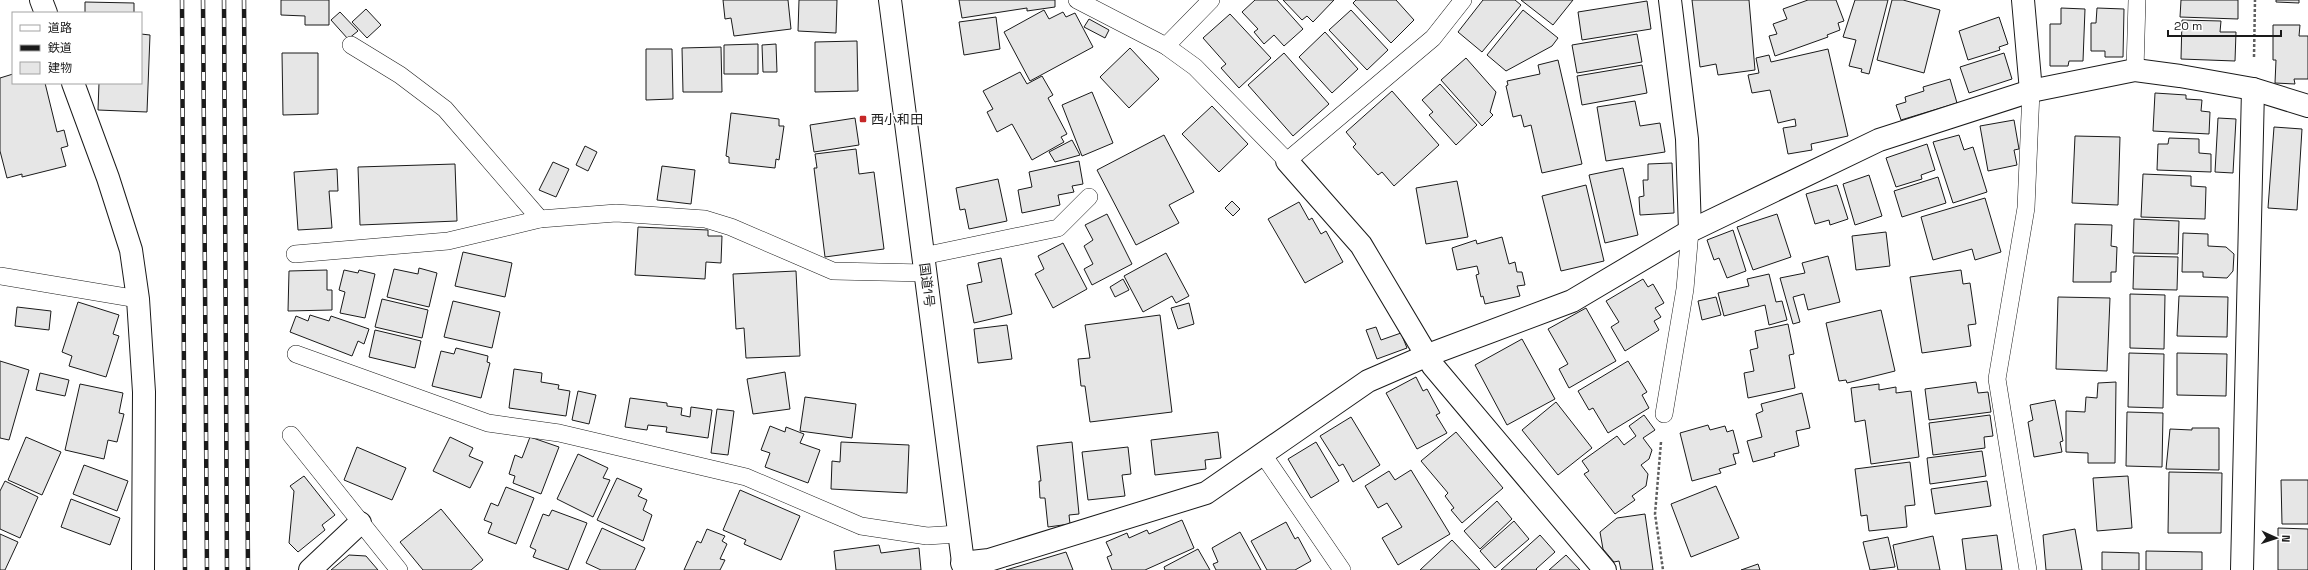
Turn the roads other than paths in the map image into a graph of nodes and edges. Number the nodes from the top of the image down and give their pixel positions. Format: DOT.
graph roads {
  1 [pos="890,0"];
  2 [pos="1078,0"];
  3 [pos="1211,0"];
  4 [pos="1463,0"];
  5 [pos="1670,0"];
  6 [pos="2023,0"];
  7 [pos="2137,0"];
  8 [pos="351,45"];
  9 [pos="1166,46"];
  10 [pos="2135,70"];
  11 [pos="72,84"];
  12 [pos="2253,89"];
  13 [pos="2031,91"];
  14 [pos="2308,106"];
  15 [pos="1286,160"];
  16 [pos="1089,197"];
  17 [pos="540,219"];
  18 [pos="1690,230"];
  19 [pos="295,254"];
  20 [pos="924,264"];
  21 [pos="0,276"];
  22 [pos="138,299"];
  23 [pos="296,354"];
  24 [pos="1428,355"];
  25 [pos="1664,414"];
  26 [pos="291,435"];
  27 [pos="1262,453"];
  28 [pos="360,523"];
  29 [pos="958,534"];
  30 [pos="963,567"];
  31 [pos="143,570"];
  32 [pos="310,570"];
  33 [pos="399,570"];
  34 [pos="1342,570"];
  35 [pos="1605,570"];
  36 [pos="2028,570"];
  37 [pos="2242,570"];
  1 -- 20 [label="main road, 国道1号"];
  2 -- 9 [label="lane"];
  3 -- 9 [label="lane"];
  4 -- 15 [label="lane"];
  5 -- 18 [label="main road"];
  6 -- 13 [label="main road"];
  7 -- 10 [label="lane"];
  8 -- 17 [label="lane"];
  9 -- 15 [label="lane"];
  10 -- 12 [label="main road"];
  10 -- 13 [label="main road"];
  11 -- 22 [label="main road"];
  12 -- 14 [label="main road"];
  12 -- 37 [label="main road"];
  13 -- 18 [label="main road"];
  13 -- 36 [label="lane"];
  15 -- 24 [label="main road"];
  16 -- 20 [label="lane"];
  17 -- 19 [label="lane"];
  17 -- 20 [label="lane"];
  18 -- 24 [label="main road"];
  18 -- 25 [label="lane"];
  20 -- 29 [label="main road, 国道1号"];
  21 -- 22 [label="lane"];
  22 -- 31 [label="main road"];
  23 -- 29 [label="lane"];
  24 -- 27 [label="main road"];
  24 -- 35 [label="main road"];
  26 -- 28 [label="lane"];
  27 -- 30 [label="main road"];
  27 -- 34 [label="lane"];
  28 -- 32 [label="main road"];
  28 -- 33 [label="lane"];
  29 -- 30 [label="main road, 国道1号"];
}
